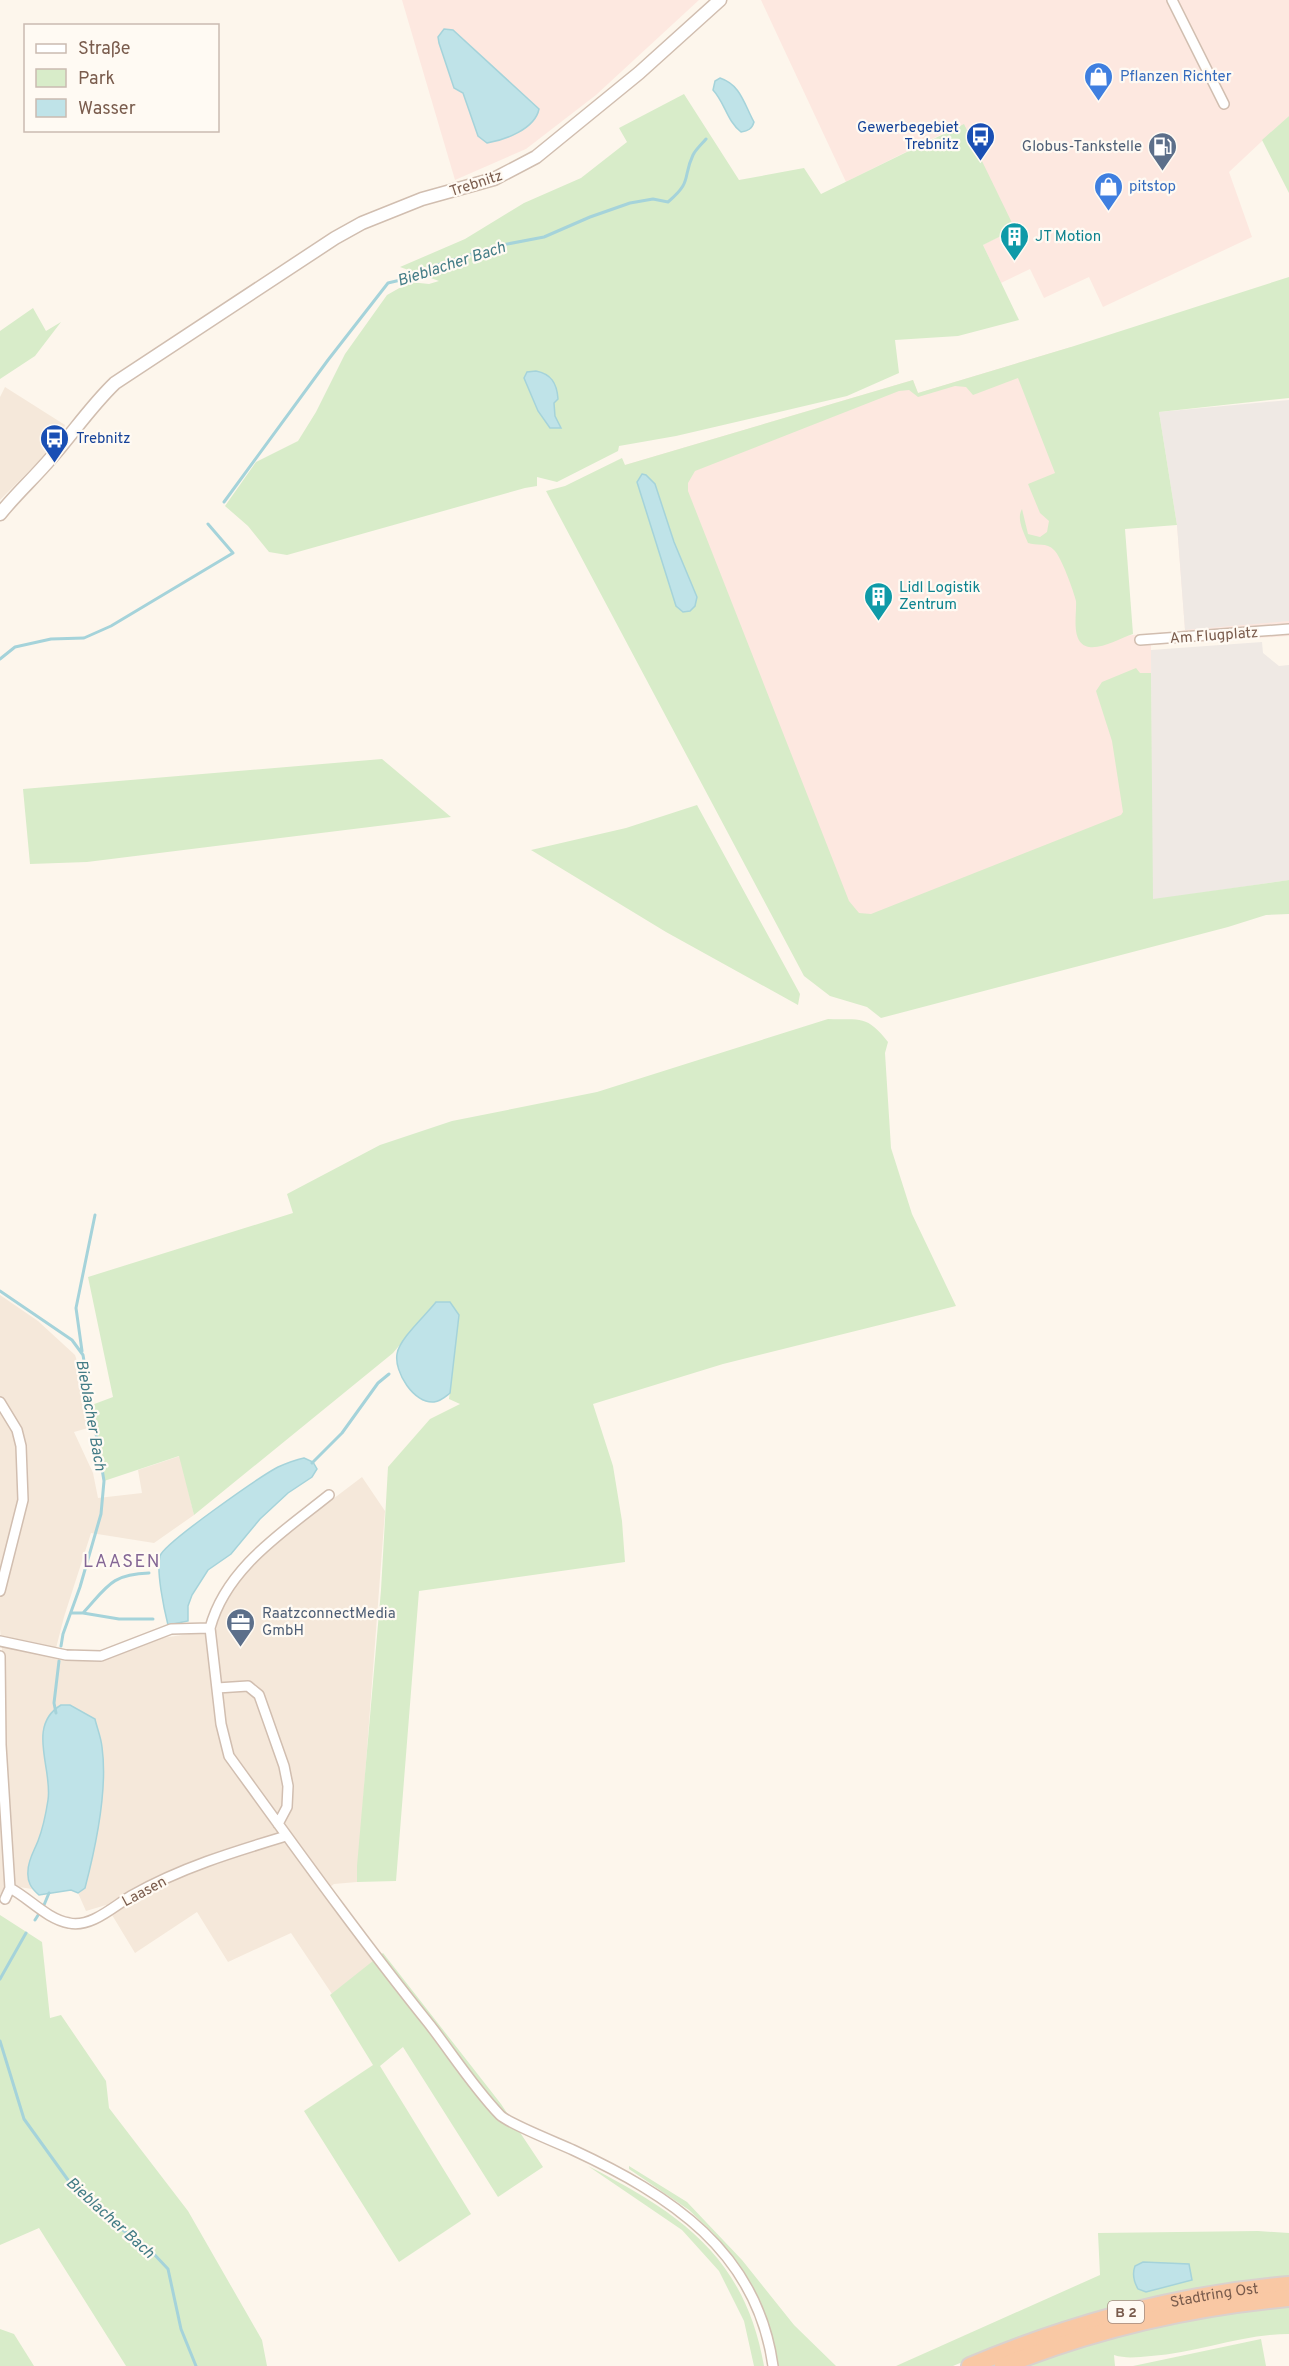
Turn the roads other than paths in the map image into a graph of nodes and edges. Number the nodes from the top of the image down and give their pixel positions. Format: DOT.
graph roads {
  1 [pos="1172,0"];
  2 [pos="716,1"];
  3 [pos="1224,104"];
  4 [pos="0,514"];
  5 [pos="1289,629"];
  6 [pos="1140,640"];
  7 [pos="0,1402"];
  8 [pos="329,1495"];
  9 [pos="0,1591"];
  10 [pos="210,1628"];
  11 [pos="0,1641"];
  12 [pos="0,1656"];
  13 [pos="217,1688"];
  14 [pos="278,1824"];
  15 [pos="286,1836"];
  16 [pos="10,1888"];
  17 [pos="5,1899"];
  18 [pos="1289,2285"];
  19 [pos="1289,2298"];
  20 [pos="773,2366"];
  21 [pos="970,2366"];
  22 [pos="1003,2366"];
  1 -- 3 [label="street"];
  2 -- 4 [label="street, Trebnitz"];
  5 -- 6 [label="street, Am Flugplatz"];
  7 -- 9 [label="street"];
  8 -- 10 [label="street"];
  10 -- 11 [label="street"];
  10 -- 13 [label="street"];
  12 -- 16 [label="street"];
  13 -- 14 [label="street"];
  13 -- 14 [label="street"];
  14 -- 15 [label="street"];
  15 -- 16 [label="street, Laasen"];
  15 -- 20 [label="street"];
  16 -- 17 [label="street"];
  18 -- 21 [label="highway, Stadtring Ost / B 2"];
  19 -- 22 [label="highway, Stadtring Ost / B 2"];
}
